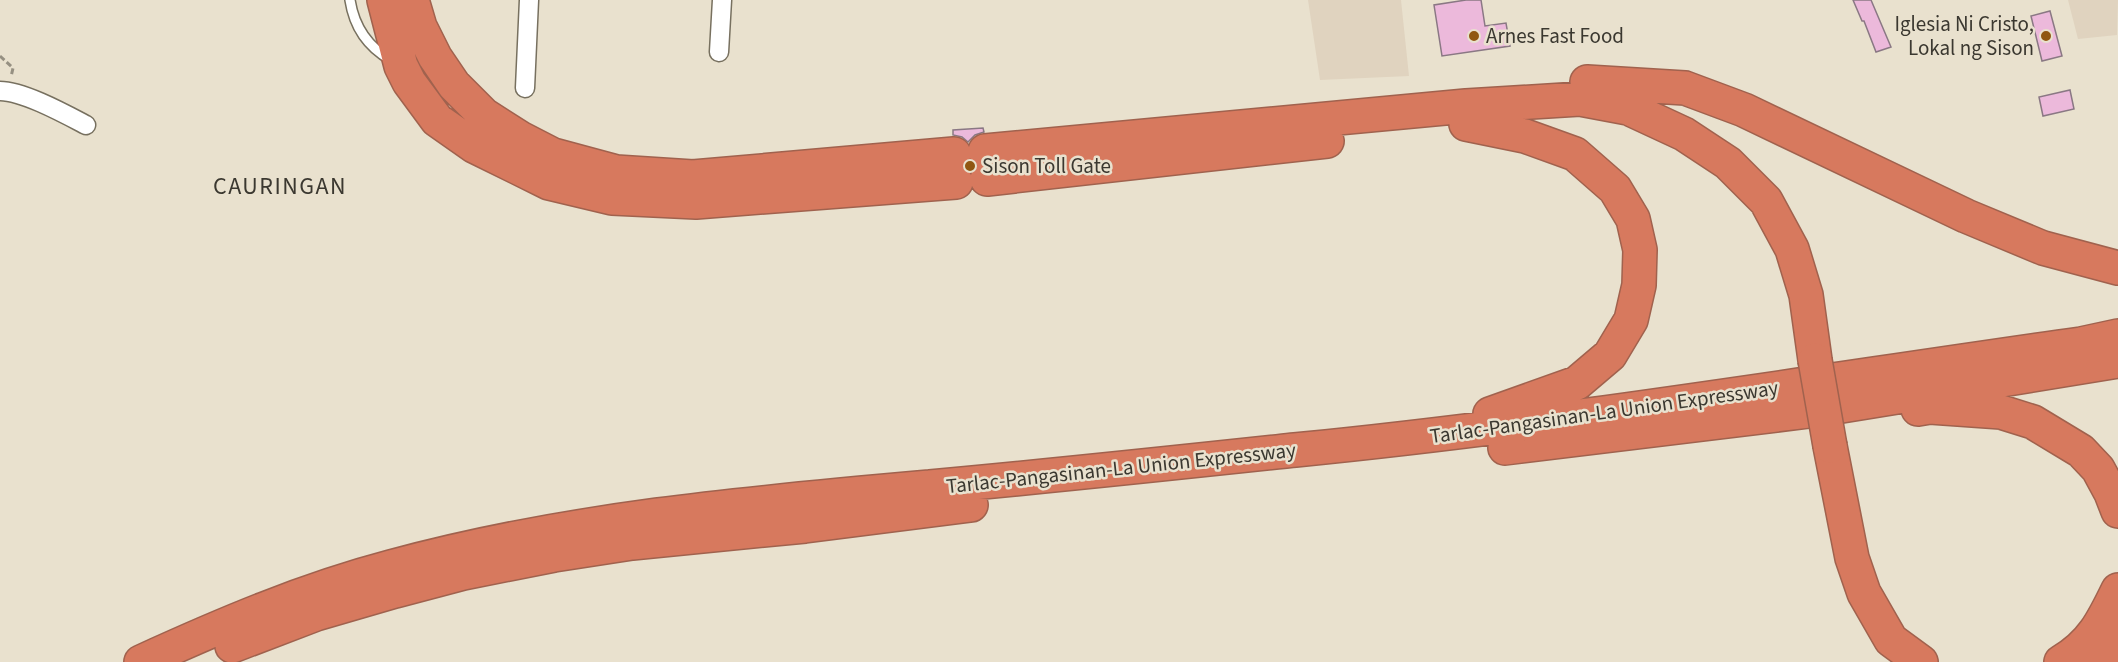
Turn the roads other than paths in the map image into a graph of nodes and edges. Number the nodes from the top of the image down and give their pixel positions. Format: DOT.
graph roads {
  1 [pos="350,0"];
  2 [pos="384,0"];
  3 [pos="412,0"];
  4 [pos="529,0"];
  5 [pos="722,0"];
  6 [pos="719,52"];
  7 [pos="401,66"];
  8 [pos="525,88"];
  9 [pos="5,91"];
  10 [pos="1466,115"];
  11 [pos="86,125"];
  12 [pos="970,166"];
  13 [pos="2118,268"];
  14 [pos="2118,336"];
  15 [pos="2118,361"];
  16 [pos="1817,410"];
  17 [pos="1424,437"];
  18 [pos="1824,447"];
  19 [pos="803,510"];
  20 [pos="2118,512"];
  21 [pos="2118,590"];
  22 [pos="2118,643"];
  23 [pos="141,662"];
  24 [pos="195,662"];
  25 [pos="1892,662"];
  26 [pos="1921,662"];
  27 [pos="2061,662"];
  28 [pos="2097,662"];
  1 -- 7 [label="lane"];
  2 -- 7 [label="highway"];
  3 -- 12 [label="highway"];
  4 -- 8 [label="street"];
  5 -- 6 [label="street"];
  7 -- 12 [label="highway"];
  9 -- 11 [label="street"];
  10 -- 12 [label="highway"];
  10 -- 13 [label="highway"];
  10 -- 17 [label="highway"];
  10 -- 18 [label="highway"];
  14 -- 17 [label="highway, Tarlac-Pangasinan-La Union Expressway"];
  15 -- 16 [label="highway, Tarlac-Pangasinan-La Union Expressway"];
  16 -- 19 [label="highway, Tarlac-Pangasinan-La Union Expressway"];
  16 -- 20 [label="highway"];
  17 -- 19 [label="highway, Tarlac-Pangasinan-La Union Expressway"];
  18 -- 25 [label="highway"];
  18 -- 26 [label="highway"];
  19 -- 23 [label="highway, Tarlac-Pangasinan-La Union Expressway"];
  19 -- 24 [label="highway, Tarlac-Pangasinan-La Union Expressway"];
  21 -- 27 [label="highway"];
  22 -- 28 [label="highway"];
}
